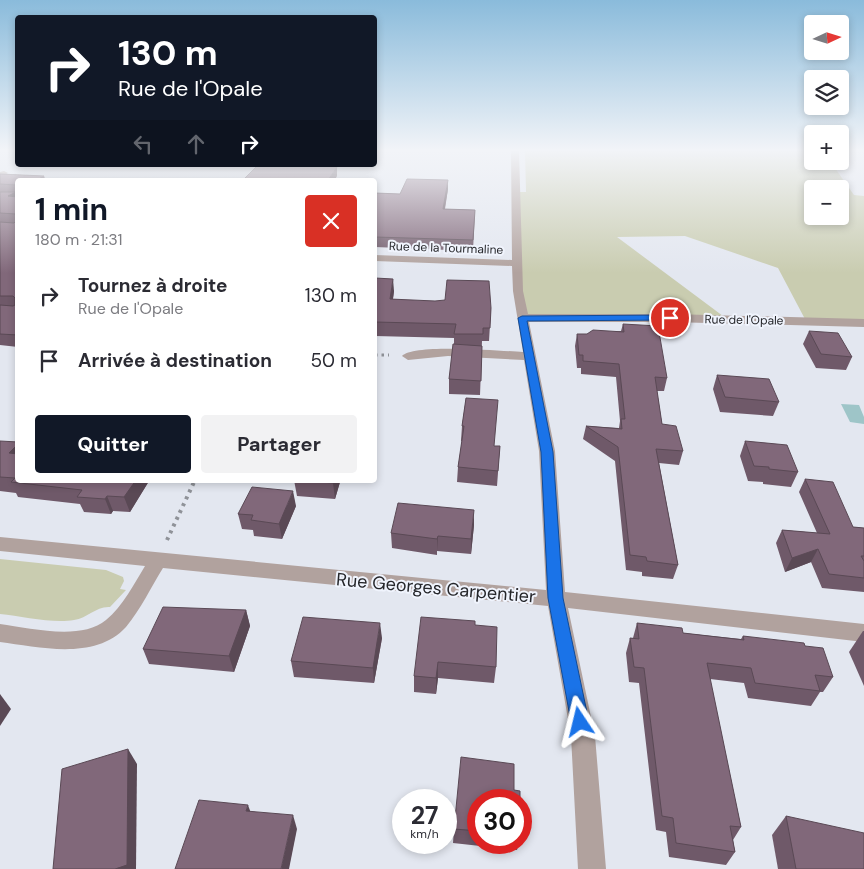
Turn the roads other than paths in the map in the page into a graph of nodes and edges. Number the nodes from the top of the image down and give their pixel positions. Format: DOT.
graph roads {
  1 [pos="515,192"];
  2 [pos="377,258"];
  3 [pos="516,263"];
  4 [pos="522,318"];
  5 [pos="864,323"];
  6 [pos="408,356"];
  7 [pos="530,356"];
  8 [pos="0,544"];
  9 [pos="158,561"];
  10 [pos="556,598"];
  11 [pos="0,633"];
  12 [pos="864,633"];
  13 [pos="592,869"];
  1 -- 3 [label="street"];
  2 -- 3 [label="street, Rue de la Tourmaline"];
  3 -- 4 [label="street"];
  4 -- 5 [label="street, Rue de l'Opale"];
  4 -- 7 [label="street"];
  6 -- 7 [label="street"];
  7 -- 10 [label="street"];
  8 -- 9 [label="street, Rue Georges Carpentier"];
  9 -- 10 [label="street, Rue Georges Carpentier"];
  9 -- 11 [label="street"];
  10 -- 12 [label="street, Rue Georges Carpentier"];
  10 -- 13 [label="street"];
}
